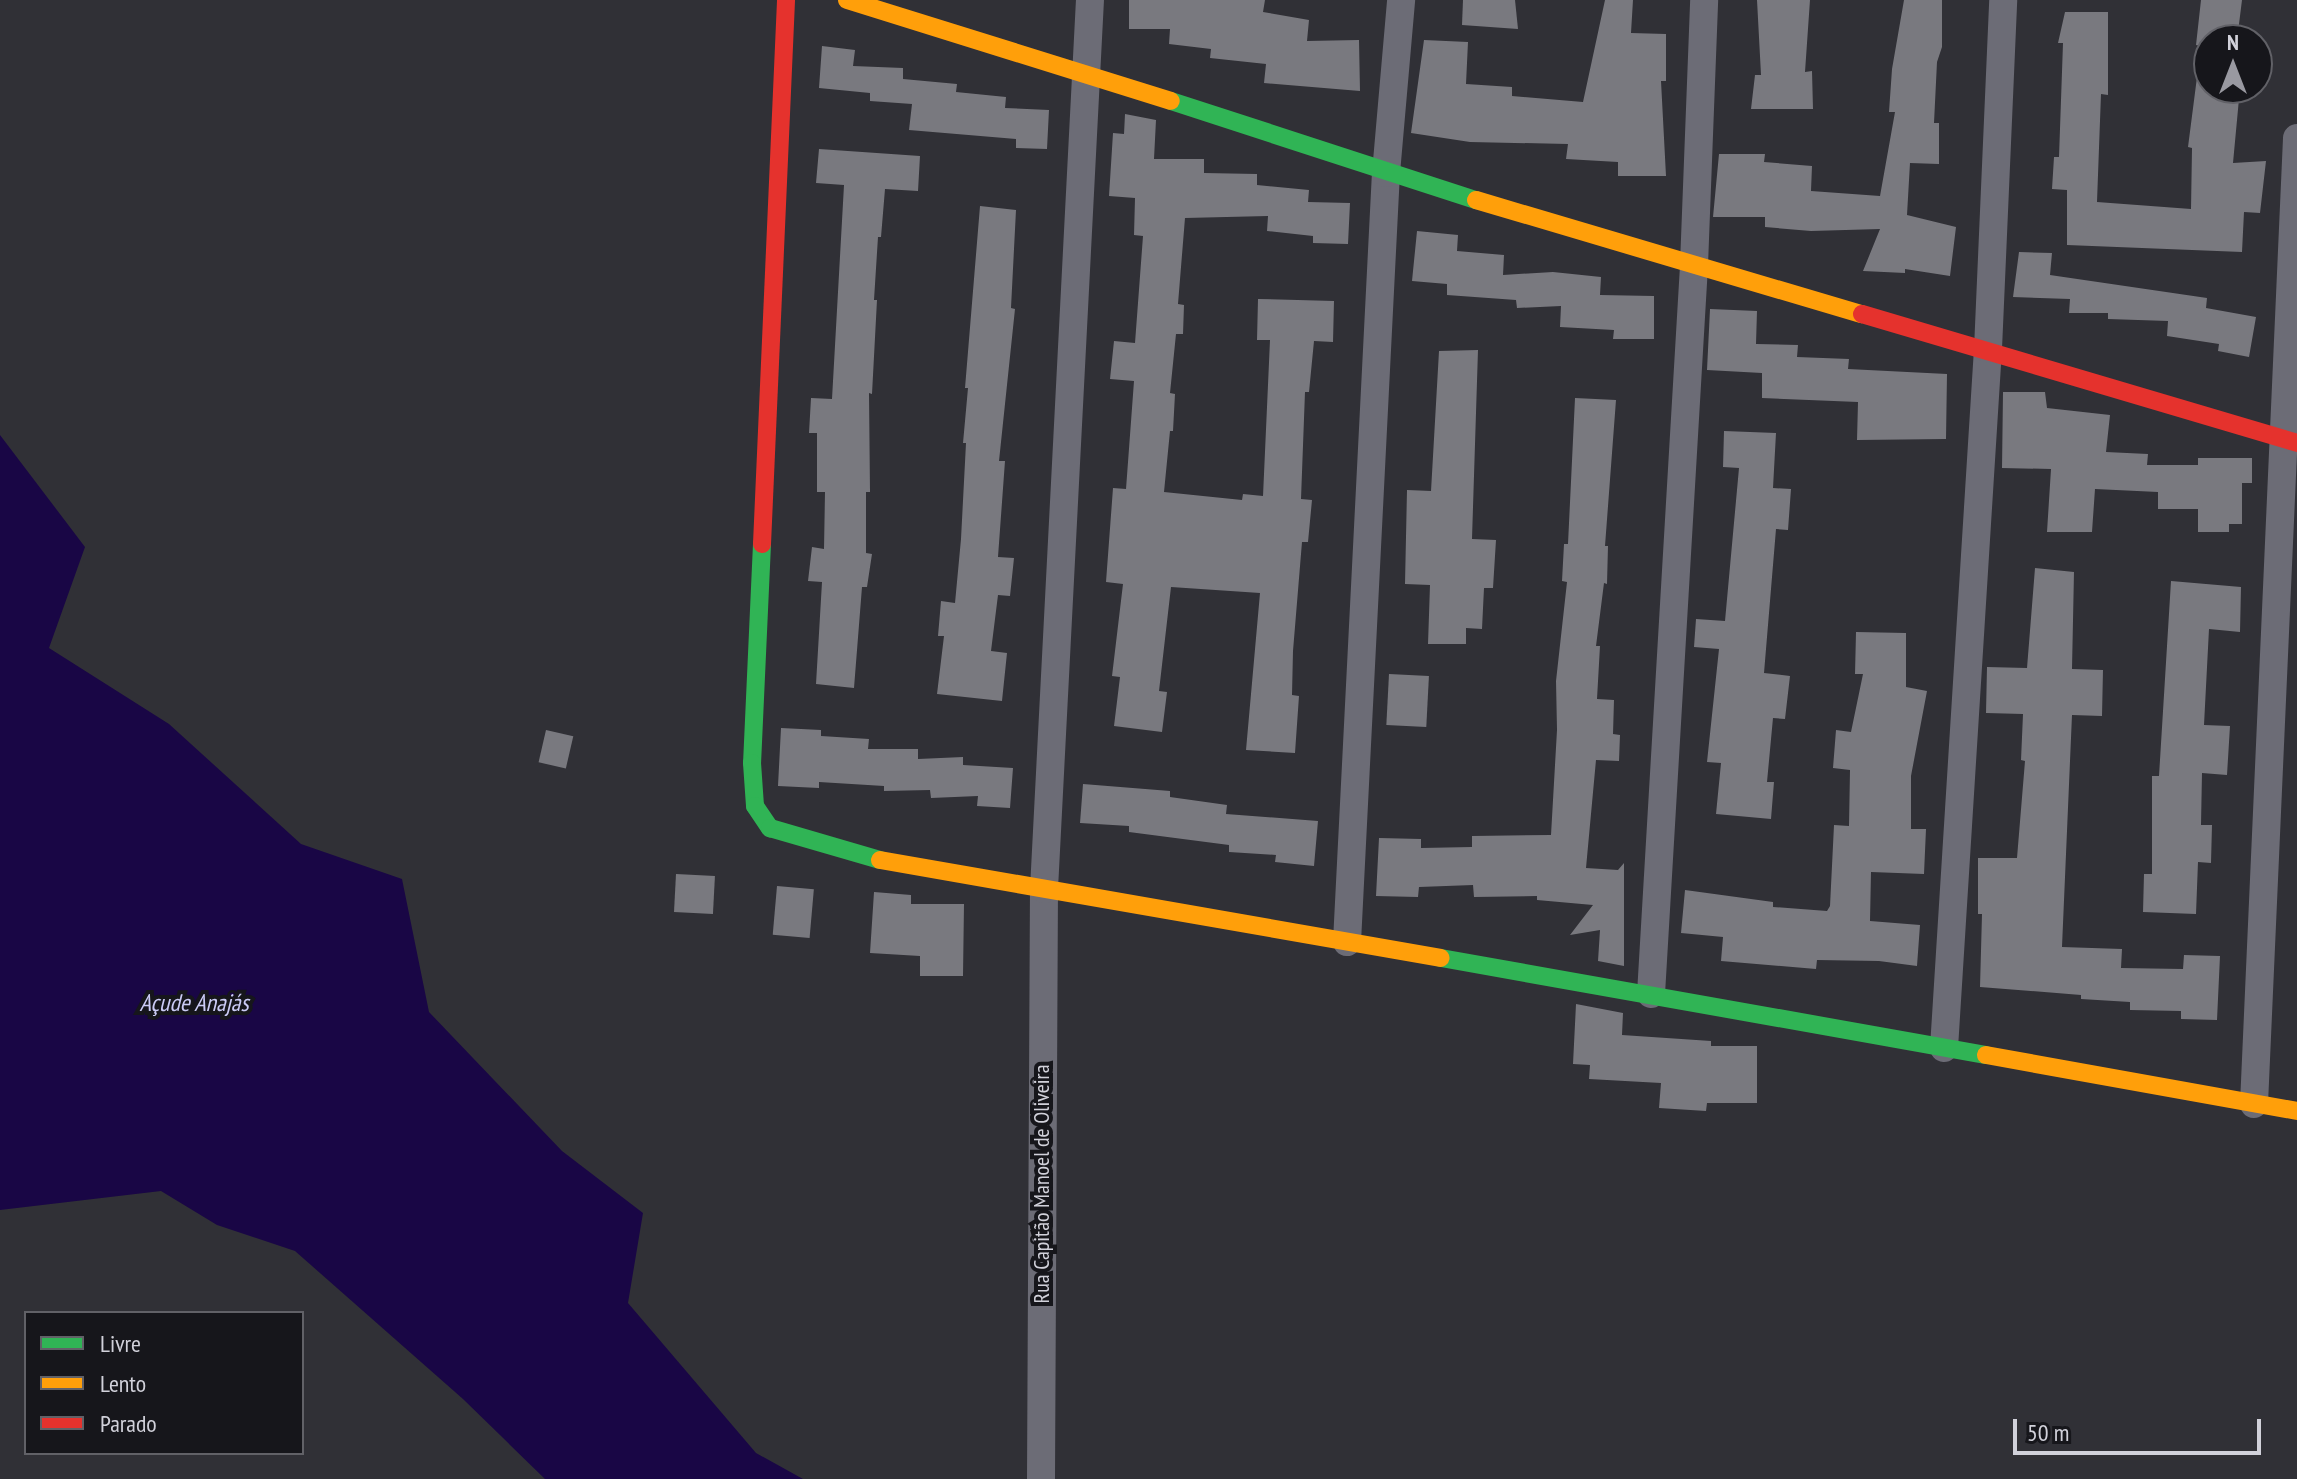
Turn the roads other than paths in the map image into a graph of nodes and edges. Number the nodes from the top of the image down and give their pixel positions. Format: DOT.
graph roads {
  1 [pos="786,0"];
  2 [pos="847,0"];
  3 [pos="1090,0"];
  4 [pos="1401,0"];
  5 [pos="1704,0"];
  6 [pos="2003,0"];
  7 [pos="1085,72"];
  8 [pos="2297,138"];
  9 [pos="1386,173"];
  10 [pos="1694,265"];
  11 [pos="1988,349"];
  12 [pos="2289,440"];
  13 [pos="1044,889"];
  14 [pos="1347,942"];
  15 [pos="1651,994"];
  16 [pos="1944,1048"];
  17 [pos="2254,1104"];
  18 [pos="2297,1111"];
  19 [pos="1041,1479"];
  1 -- 13 [label="street"];
  2 -- 7 [label="street"];
  3 -- 7 [label="street, Rua Capitão Manoel de Oliveira"];
  4 -- 9 [label="street"];
  5 -- 10 [label="street"];
  6 -- 11 [label="street"];
  7 -- 9 [label="street"];
  7 -- 13 [label="street, Rua Capitão Manoel de Oliveira"];
  8 -- 12 [label="street"];
  9 -- 10 [label="street"];
  9 -- 14 [label="street"];
  10 -- 11 [label="street"];
  10 -- 15 [label="street"];
  11 -- 12 [label="street"];
  11 -- 16 [label="street"];
  12 -- 17 [label="street"];
  13 -- 14 [label="street"];
  13 -- 19 [label="street, Rua Capitão Manoel de Oliveira"];
  14 -- 15 [label="street"];
  15 -- 16 [label="street"];
  16 -- 17 [label="street"];
  17 -- 18 [label="street"];
}
